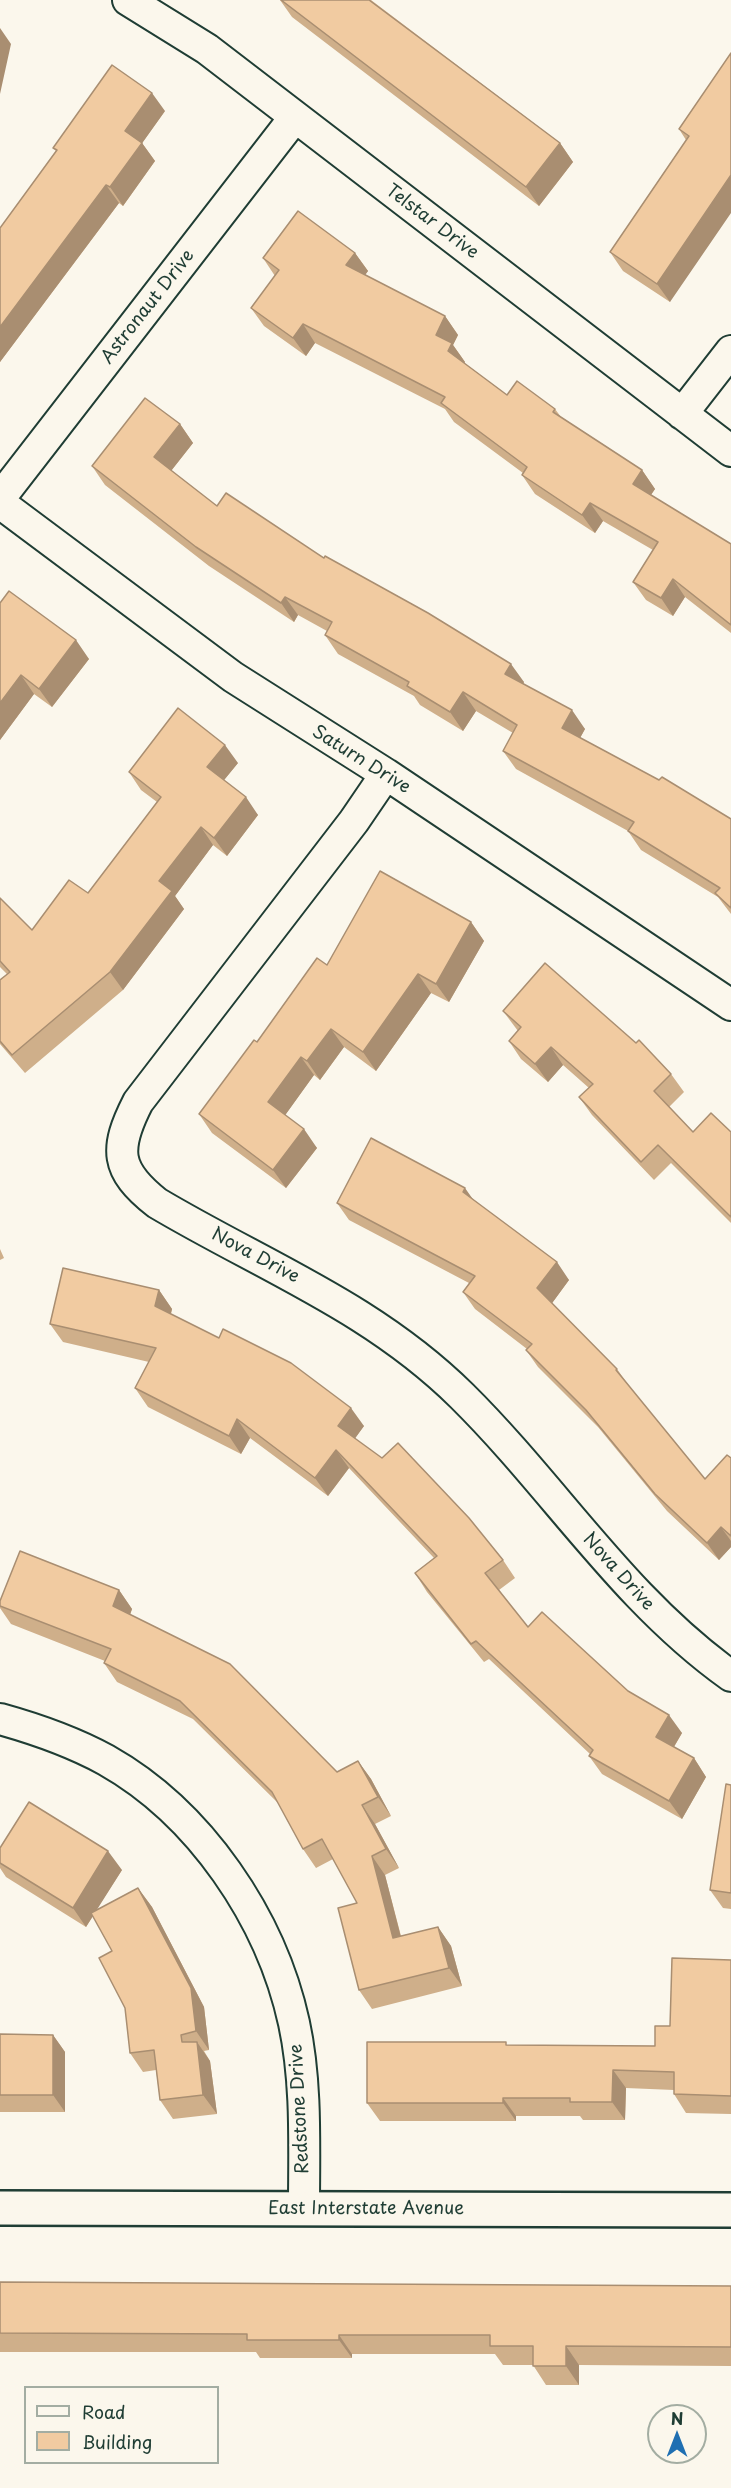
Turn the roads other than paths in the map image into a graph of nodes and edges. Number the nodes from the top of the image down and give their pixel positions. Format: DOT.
graph roads {
  1 [pos="128,0"];
  2 [pos="295,117"];
  3 [pos="731,351"];
  4 [pos="682,414"];
  5 [pos="731,451"];
  6 [pos="0,498"];
  7 [pos="0,503"];
  8 [pos="386,774"];
  9 [pos="731,1005"];
  10 [pos="731,1676"];
  11 [pos="0,1719"];
  12 [pos="0,2208"];
  13 [pos="304,2208"];
  14 [pos="731,2210"];
  1 -- 2 [label="street, Telstar Drive"];
  2 -- 4 [label="street, Telstar Drive"];
  2 -- 6 [label="street, Astronaut Drive"];
  3 -- 4 [label="street"];
  4 -- 5 [label="street, Telstar Drive"];
  7 -- 8 [label="street, Saturn Drive"];
  8 -- 9 [label="street, Saturn Drive"];
  8 -- 10 [label="street, Nova Drive"];
  11 -- 13 [label="street, Redstone Drive"];
  12 -- 13 [label="street, East Interstate Avenue"];
  13 -- 14 [label="street, East Interstate Avenue"];
}
